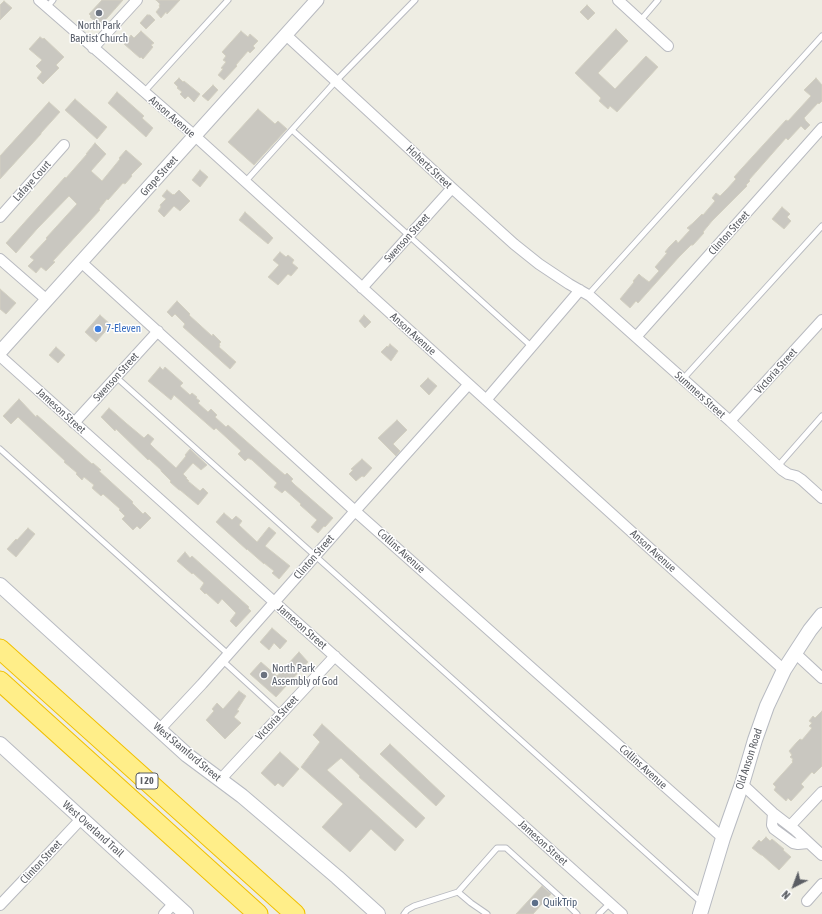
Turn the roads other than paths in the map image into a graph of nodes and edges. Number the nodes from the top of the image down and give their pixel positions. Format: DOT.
graph roads {
  1 [pos="137,0"];
  2 [pos="228,0"];
  3 [pos="317,0"];
  4 [pos="415,0"];
  5 [pos="618,0"];
  6 [pos="658,0"];
  7 [pos="46,2"];
  8 [pos="640,21"];
  9 [pos="286,35"];
  10 [pos="822,36"];
  11 [pos="668,46"];
  12 [pos="93,48"];
  13 [pos="336,81"];
  14 [pos="144,92"];
  15 [pos="822,128"];
  16 [pos="292,130"];
  17 [pos="195,136"];
  18 [pos="64,145"];
  19 [pos="245,182"];
  20 [pos="452,188"];
  21 [pos="0,218"];
  22 [pos="822,226"];
  23 [pos="409,236"];
  24 [pos="0,259"];
  25 [pos="81,262"];
  26 [pos="362,288"];
  27 [pos="584,292"];
  28 [pos="47,300"];
  29 [pos="822,320"];
  30 [pos="158,331"];
  31 [pos="636,337"];
  32 [pos="531,346"];
  33 [pos="0,352"];
  34 [pos="0,356"];
  35 [pos="116,377"];
  36 [pos="683,379"];
  37 [pos="468,385"];
  38 [pos="486,400"];
  39 [pos="822,416"];
  40 [pos="730,422"];
  41 [pos="74,423"];
  42 [pos="0,449"];
  43 [pos="778,466"];
  44 [pos="822,498"];
  45 [pos="355,511"];
  46 [pos="316,556"];
  47 [pos="0,585"];
  48 [pos="274,603"];
  49 [pos="822,614"];
  50 [pos="0,649"];
  51 [pos="795,653"];
  52 [pos="335,656"];
  53 [pos="225,658"];
  54 [pos="784,670"];
  55 [pos="822,678"];
  56 [pos="0,681"];
  57 [pos="281,714"];
  58 [pos="160,729"];
  59 [pos="0,744"];
  60 [pos="220,780"];
  61 [pos="742,784"];
  62 [pos="822,792"];
  63 [pos="773,814"];
  64 [pos="81,819"];
  65 [pos="790,826"];
  66 [pos="723,838"];
  67 [pos="808,842"];
  68 [pos="822,855"];
  69 [pos="822,884"];
  70 [pos="458,892"];
  71 [pos="807,901"];
  72 [pos="1,903"];
  73 [pos="174,903"];
  74 [pos="610,903"];
  75 [pos="701,909"];
  76 [pos="257,913"];
  77 [pos="164,914"];
  78 [pos="186,914"];
  79 [pos="295,914"];
  80 [pos="378,914"];
  81 [pos="404,914"];
  82 [pos="487,914"];
  83 [pos="576,914"];
  84 [pos="599,914"];
  85 [pos="622,914"];
  1 -- 12 [label="street"];
  2 -- 14 [label="lane"];
  3 -- 9 [label="street, Grape Street"];
  4 -- 13 [label="lane"];
  5 -- 8 [label="street"];
  6 -- 8 [label="lane"];
  7 -- 12 [label="street, Anson Avenue"];
  8 -- 11 [label="street"];
  9 -- 13 [label="street, Hohertz Street"];
  9 -- 17 [label="street, Grape Street"];
  10 -- 27 [label="lane"];
  12 -- 14 [label="street, Anson Avenue"];
  13 -- 16 [label="lane"];
  13 -- 20 [label="street, Hohertz Street"];
  14 -- 17 [label="street, Anson Avenue"];
  15 -- 31 [label="street, Clinton Street"];
  16 -- 19 [label="lane"];
  16 -- 23 [label="lane"];
  17 -- 19 [label="street, Anson Avenue"];
  17 -- 25 [label="street, Grape Street"];
  18 -- 21 [label="street, Lafaye Court"];
  19 -- 26 [label="street, Anson Avenue"];
  20 -- 23 [label="street, Swenson Street"];
  20 -- 27 [label="street, Hohertz Street"];
  22 -- 36 [label="lane"];
  23 -- 26 [label="street, Swenson Street"];
  23 -- 32 [label="lane"];
  24 -- 28 [label="street"];
  25 -- 28 [label="street, Grape Street"];
  25 -- 30 [label="street, Collins Avenue"];
  26 -- 37 [label="street, Anson Avenue"];
  27 -- 31 [label="street, Summers Street"];
  27 -- 32 [label="street"];
  28 -- 33 [label="street, Grape Street"];
  29 -- 40 [label="street, Victoria Street"];
  30 -- 35 [label="street, Swenson Street"];
  30 -- 45 [label="street, Collins Avenue"];
  31 -- 36 [label="street, Summers Street"];
  32 -- 38 [label="street"];
  34 -- 41 [label="street, Jameson Street"];
  35 -- 41 [label="street, Swenson Street"];
  35 -- 46 [label="lane"];
  36 -- 40 [label="street, Summers Street"];
  37 -- 38 [label="street, Anson Avenue"];
  37 -- 45 [label="street, Clinton Street"];
  38 -- 54 [label="street, Anson Avenue"];
  39 -- 43 [label="lane"];
  40 -- 43 [label="street, Summers Street"];
  41 -- 48 [label="street, Jameson Street"];
  42 -- 53 [label="lane"];
  43 -- 44 [label="street, Summers Street"];
  45 -- 46 [label="street, Clinton Street"];
  45 -- 66 [label="street, Collins Avenue"];
  46 -- 48 [label="street, Clinton Street"];
  46 -- 75 [label="lane"];
  47 -- 58 [label="main road, West Stamford Street"];
  48 -- 52 [label="street, Jameson Street"];
  48 -- 53 [label="street, Clinton Street"];
  49 -- 51 [label="main road, Old Anson Road"];
  50 -- 79 [label="highway, I 20"];
  51 -- 54 [label="main road, Old Anson Road"];
  51 -- 55 [label="street"];
  52 -- 57 [label="street, Victoria Street"];
  52 -- 74 [label="street, Jameson Street"];
  53 -- 57 [label="lane"];
  53 -- 58 [label="street, Clinton Street"];
  54 -- 61 [label="main road, Old Anson Road"];
  56 -- 76 [label="highway, I 20"];
  57 -- 60 [label="street, Victoria Street"];
  58 -- 60 [label="main road, West Stamford Street"];
  59 -- 64 [label="main road, West Overland Trail"];
  60 -- 80 [label="main road, West Stamford Street"];
  61 -- 63 [label="street"];
  61 -- 66 [label="main road, Old Anson Road"];
  62 -- 65 [label="street"];
  63 -- 65 [label="street"];
  63 -- 67 [label="street"];
  64 -- 72 [label="street, Clinton Street"];
  64 -- 73 [label="main road, West Overland Trail"];
  65 -- 67 [label="street"];
  66 -- 75 [label="main road, Old Anson Road"];
  67 -- 68 [label="street"];
  69 -- 71 [label="street"];
  70 -- 81 [label="lane"];
  70 -- 82 [label="lane"];
  70 -- 83 [label="lane"];
  73 -- 77 [label="street"];
  73 -- 78 [label="main road, West Overland Trail"];
  74 -- 84 [label="lane"];
  74 -- 85 [label="street, Jameson Street"];
}
